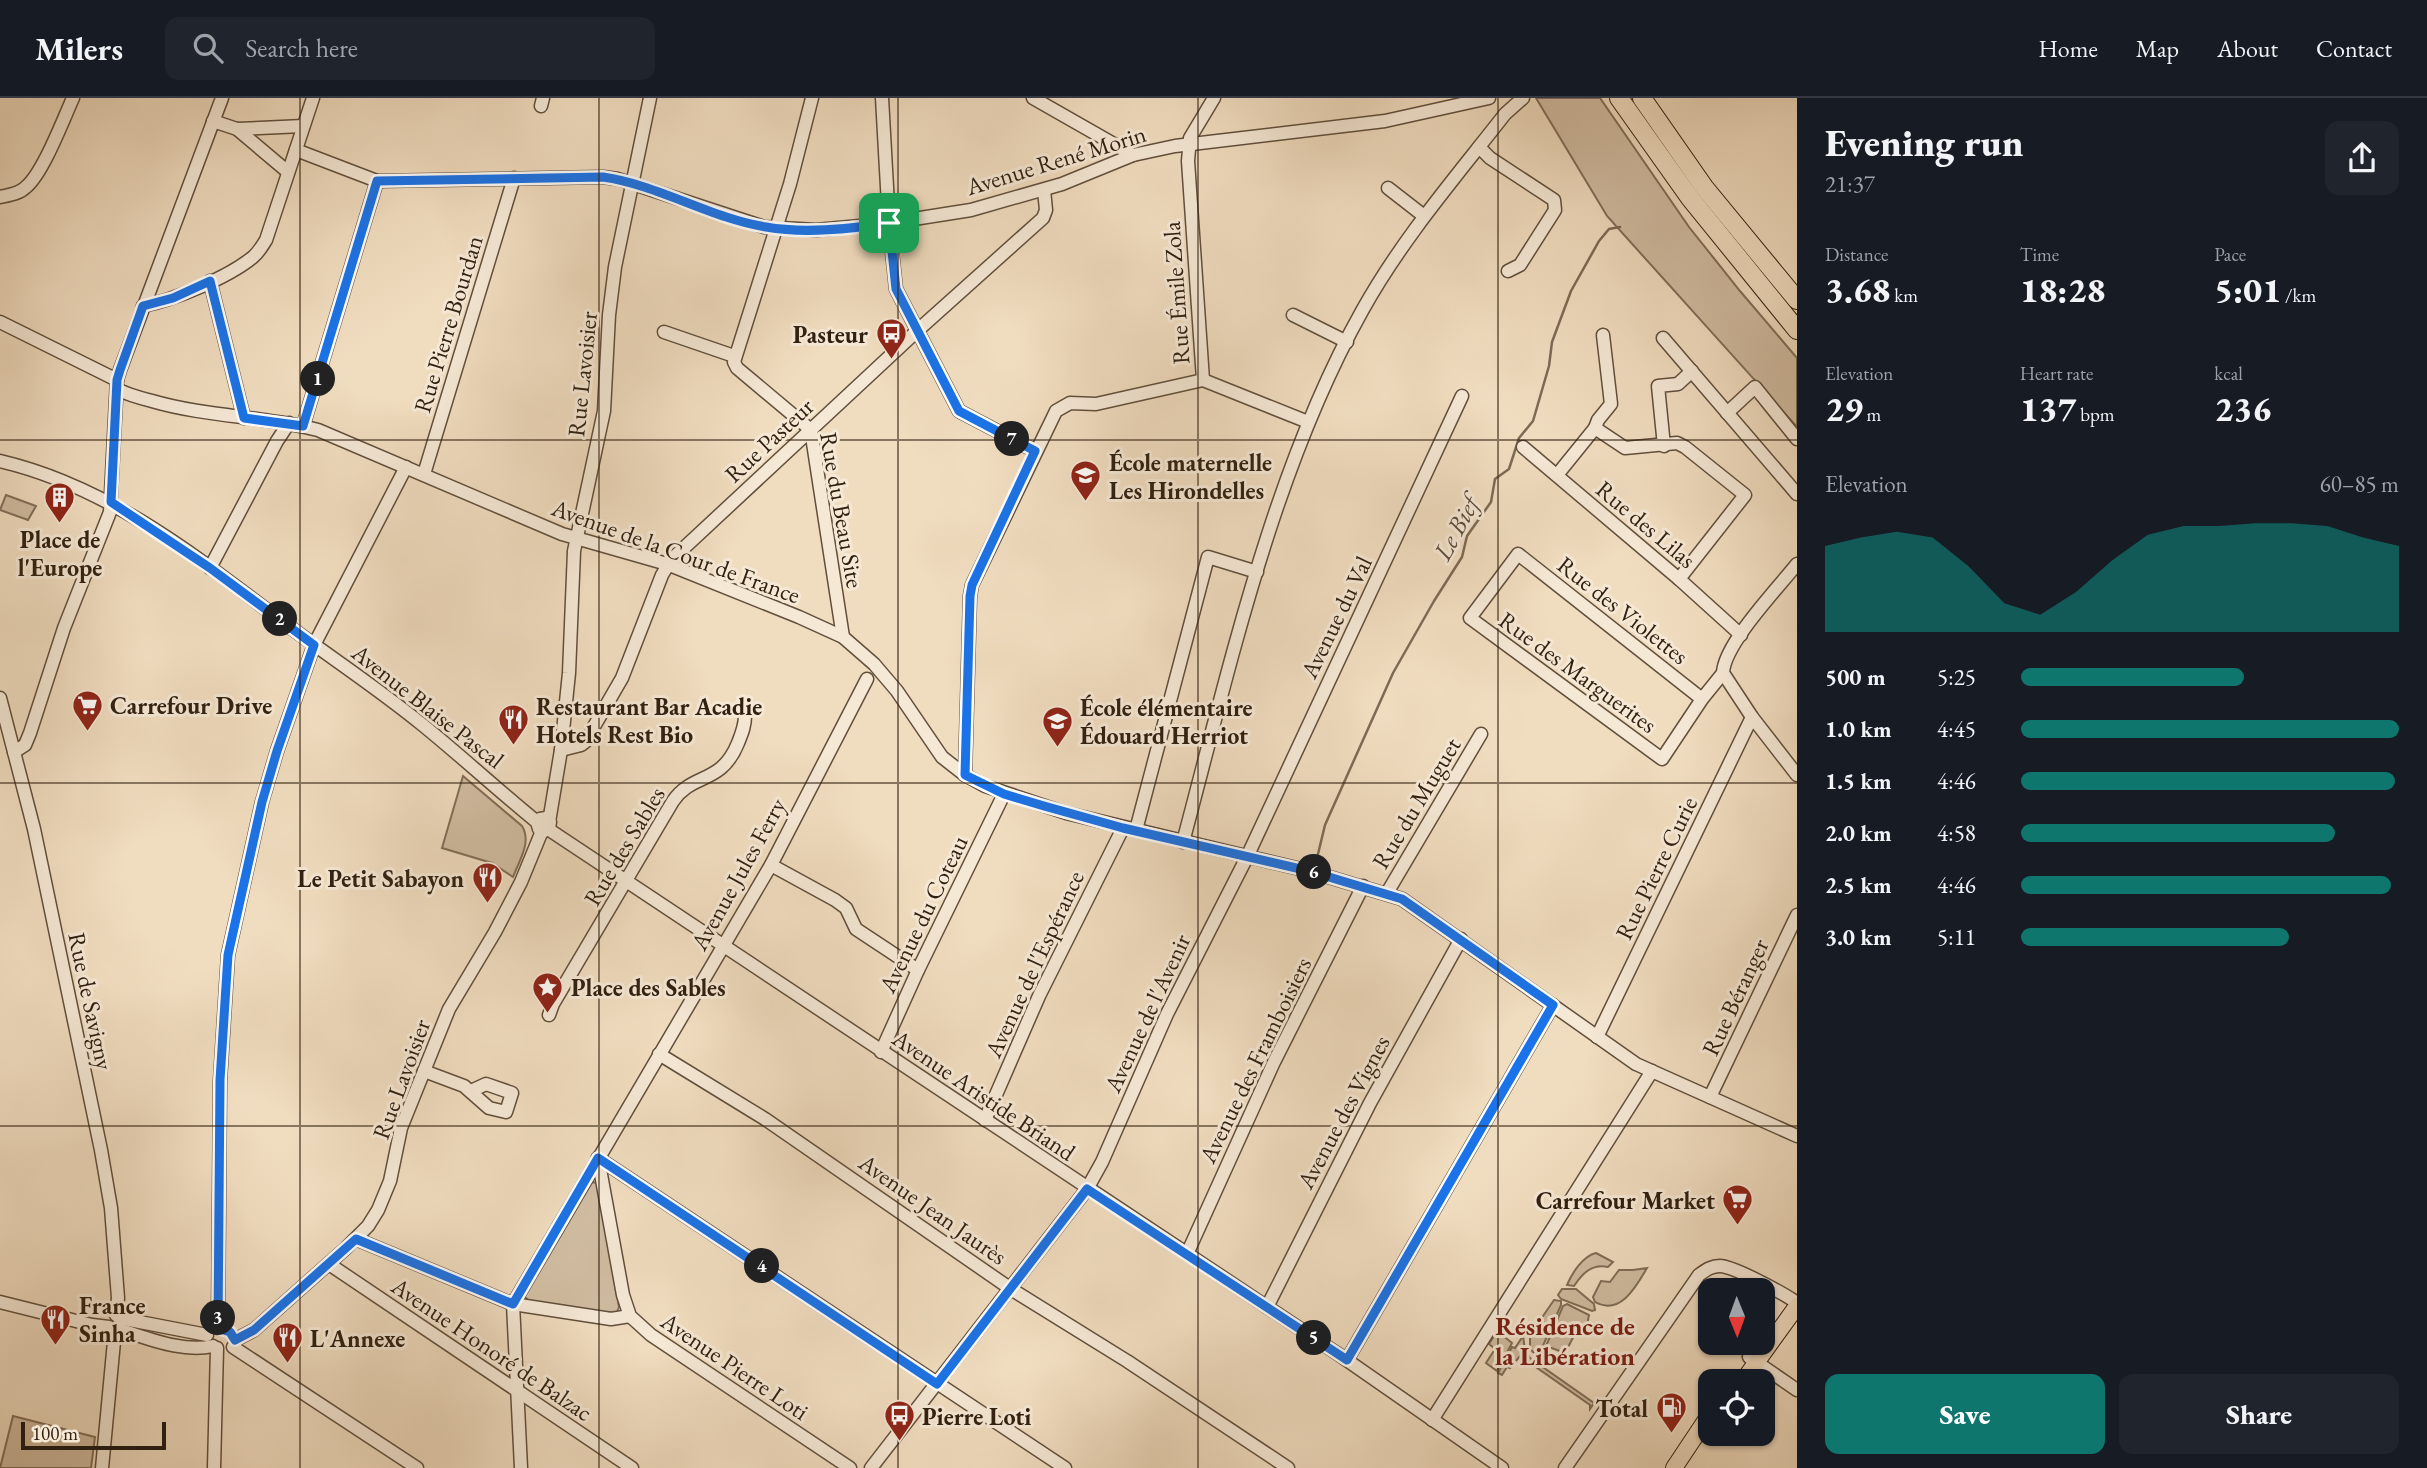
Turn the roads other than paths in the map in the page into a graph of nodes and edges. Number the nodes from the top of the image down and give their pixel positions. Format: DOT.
graph roads {
  1 [pos="73,98"];
  2 [pos="222,98"];
  3 [pos="313,98"];
  4 [pos="650,98"];
  5 [pos="812,98"];
  6 [pos="882,98"];
  7 [pos="1032,98"];
  8 [pos="1214,98"];
  9 [pos="1489,98"];
  10 [pos="1522,98"];
  11 [pos="1619,98"];
  12 [pos="1642,98"];
  13 [pos="213,121"];
  14 [pos="303,126"];
  15 [pos="237,130"];
  16 [pos="1191,144"];
  17 [pos="1479,147"];
  18 [pos="296,150"];
  19 [pos="1133,155"];
  20 [pos="288,172"];
  21 [pos="377,181"];
  22 [pos="513,182"];
  23 [pos="632,183"];
  24 [pos="1388,188"];
  25 [pos="1044,190"];
  26 [pos="0,197"];
  27 [pos="1424,216"];
  28 [pos="889,223"];
  29 [pos="776,229"];
  30 [pos="1508,271"];
  31 [pos="210,281"];
  32 [pos="1797,300"];
  33 [pos="143,306"];
  34 [pos="1293,315"];
  35 [pos="0,322"];
  36 [pos="918,330"];
  37 [pos="1797,330"];
  38 [pos="664,332"];
  39 [pos="1603,335"];
  40 [pos="1663,338"];
  41 [pos="1347,342"];
  42 [pos="734,356"];
  43 [pos="1692,372"];
  44 [pos="1203,380"];
  45 [pos="117,384"];
  46 [pos="1462,396"];
  47 [pos="1727,413"];
  48 [pos="244,418"];
  49 [pos="1308,422"];
  50 [pos="289,423"];
  51 [pos="303,426"];
  52 [pos="1595,428"];
  53 [pos="811,430"];
  54 [pos="1797,439"];
  55 [pos="1664,446"];
  56 [pos="1523,447"];
  57 [pos="1035,451"];
  58 [pos="0,461"];
  59 [pos="406,467"];
  60 [pos="424,474"];
  61 [pos="1557,475"];
  62 [pos="1797,494"];
  63 [pos="111,502"];
  64 [pos="576,538"];
  65 [pos="1518,554"];
  66 [pos="667,564"];
  67 [pos="1797,564"];
  68 [pos="210,568"];
  69 [pos="1256,572"];
  70 [pos="1679,579"];
  71 [pos="1741,635"];
  72 [pos="843,637"];
  73 [pos="314,645"];
  74 [pos="1723,673"];
  75 [pos="867,678"];
  76 [pos="0,698"];
  77 [pos="1702,699"];
  78 [pos="745,716"];
  79 [pos="1752,717"];
  80 [pos="1481,734"];
  81 [pos="561,750"];
  82 [pos="14,752"];
  83 [pos="965,775"];
  84 [pos="1797,775"];
  85 [pos="1004,794"];
  86 [pos="544,826"];
  87 [pos="1129,829"];
  88 [pos="1183,842"];
  89 [pos="1247,857"];
  90 [pos="771,865"];
  91 [pos="626,882"];
  92 [pos="1363,886"];
  93 [pos="1387,893"];
  94 [pos="1797,915"];
  95 [pos="1461,939"];
  96 [pos="723,947"];
  97 [pos="918,970"];
  98 [pos="1553,1005"];
  99 [pos="549,1015"];
  100 [pos="1597,1037"];
  101 [pos="881,1052"];
  102 [pos="659,1054"];
  103 [pos="424,1071"];
  104 [pos="1652,1071"];
  105 [pos="471,1091"];
  106 [pos="1710,1097"];
  107 [pos="985,1120"];
  108 [pos="1797,1136"];
  109 [pos="598,1158"];
  110 [pos="1087,1189"];
  111 [pos="356,1239"];
  112 [pos="1187,1254"];
  113 [pos="329,1264"];
  114 [pos="1011,1289"];
  115 [pos="1796,1300"];
  116 [pos="0,1302"];
  117 [pos="513,1304"];
  118 [pos="1267,1307"];
  119 [pos="630,1317"];
  120 [pos="1775,1323"];
  121 [pos="115,1324"];
  122 [pos="214,1339"];
  123 [pos="234,1343"];
  124 [pos="1754,1355"];
  125 [pos="1752,1359"];
  126 [pos="1347,1360"];
  127 [pos="1743,1369"];
  128 [pos="1747,1369"];
  129 [pos="937,1384"];
  130 [pos="1797,1391"];
  131 [pos="517,1392"];
  132 [pos="1432,1419"];
  133 [pos="1698,1432"];
  134 [pos="1698,1446"];
  135 [pos="103,1468"];
  136 [pos="215,1468"];
  137 [pos="417,1468"];
  138 [pos="521,1468"];
  139 [pos="632,1468"];
  140 [pos="850,1468"];
  141 [pos="871,1468"];
  142 [pos="1065,1468"];
  143 [pos="1288,1468"];
  144 [pos="1502,1468"];
  145 [pos="1565,1468"];
  146 [pos="1674,1468"];
  147 [pos="1684,1468"];
  1 -- 26 [label="street"];
  2 -- 13 [label="street"];
  3 -- 14 [label="street"];
  4 -- 23 [label="street, Rue Lavoisier"];
  5 -- 29 [label="street"];
  6 -- 28 [label="street"];
  7 -- 19 [label="street"];
  8 -- 16 [label="street, Rue Émile Zola"];
  9 -- 16 [label="street, Avenue René Morin"];
  10 -- 17 [label="street"];
  11 -- 37 [label="highway"];
  12 -- 32 [label="highway"];
  13 -- 15 [label="street"];
  13 -- 33 [label="street"];
  14 -- 15 [label="street"];
  14 -- 18 [label="street"];
  15 -- 20 [label="street"];
  16 -- 19 [label="street, Avenue René Morin"];
  16 -- 44 [label="street, Rue Émile Zola"];
  17 -- 27 [label="street"];
  17 -- 30 [label="street"];
  18 -- 20 [label="street"];
  18 -- 21 [label="street, Avenue René Morin"];
  19 -- 25 [label="street, Avenue René Morin"];
  20 -- 31 [label="street"];
  21 -- 22 [label="street, Avenue René Morin"];
  21 -- 51 [label="street"];
  22 -- 23 [label="street, Avenue René Morin"];
  22 -- 60 [label="street, Rue Pierre Bourdan"];
  23 -- 29 [label="street, Avenue René Morin"];
  23 -- 64 [label="street, Rue Lavoisier"];
  24 -- 27 [label="street"];
  25 -- 28 [label="street, Avenue René Morin"];
  25 -- 36 [label="street, Rue Pasteur"];
  27 -- 41 [label="street"];
  28 -- 29 [label="street, Avenue René Morin"];
  28 -- 36 [label="street"];
  29 -- 42 [label="street"];
  31 -- 33 [label="street"];
  31 -- 48 [label="street"];
  33 -- 45 [label="street"];
  34 -- 41 [label="street"];
  35 -- 45 [label="street, Avenue de la Cour de France"];
  36 -- 53 [label="street, Rue Pasteur"];
  36 -- 57 [label="street"];
  38 -- 42 [label="street"];
  39 -- 52 [label="street"];
  40 -- 43 [label="street"];
  41 -- 49 [label="street"];
  42 -- 53 [label="street, Rue du Beau Site"];
  43 -- 47 [label="street"];
  43 -- 55 [label="street"];
  44 -- 49 [label="street, Rue Émile Zola"];
  44 -- 57 [label="street"];
  45 -- 48 [label="street, Avenue de la Cour de France"];
  45 -- 63 [label="street"];
  46 -- 89 [label="street, Avenue du Val"];
  47 -- 54 [label="street"];
  47 -- 62 [label="street"];
  48 -- 50 [label="street, Avenue de la Cour de France"];
  49 -- 69 [label="street"];
  50 -- 51 [label="street, Avenue de la Cour de France"];
  50 -- 68 [label="street"];
  51 -- 59 [label="street, Avenue de la Cour de France"];
  52 -- 55 [label="street"];
  52 -- 61 [label="street"];
  53 -- 66 [label="street, Rue Pasteur"];
  53 -- 72 [label="street, Rue du Beau Site"];
  55 -- 70 [label="street"];
  56 -- 61 [label="street, Rue des Lilas"];
  57 -- 83 [label="street"];
  58 -- 63 [label="street, Avenue Blaise Pascal"];
  59 -- 60 [label="street, Avenue de la Cour de France"];
  59 -- 73 [label="street"];
  60 -- 64 [label="street, Avenue de la Cour de France"];
  61 -- 70 [label="street, Rue des Lilas"];
  63 -- 68 [label="street, Avenue Blaise Pascal"];
  63 -- 82 [label="street"];
  64 -- 66 [label="street, Avenue de la Cour de France"];
  64 -- 81 [label="street, Rue Lavoisier"];
  65 -- 77 [label="street, Rue des Violettes"];
  65 -- 77 [label="street, Rue des Marguerites"];
  66 -- 72 [label="street, Avenue de la Cour de France"];
  66 -- 81 [label="street, Rue Pasteur"];
  67 -- 71 [label="street"];
  68 -- 73 [label="street, Avenue Blaise Pascal"];
  69 -- 87 [label="street, Avenue de l'Espérance"];
  69 -- 88 [label="street"];
  70 -- 71 [label="street, Rue des Lilas"];
  71 -- 74 [label="street"];
  72 -- 83 [label="street, Avenue de la Cour de France"];
  73 -- 86 [label="street, Avenue Blaise Pascal"];
  73 -- 122 [label="street"];
  74 -- 77 [label="street"];
  74 -- 79 [label="street"];
  75 -- 90 [label="street, Avenue Jules Ferry"];
  76 -- 82 [label="street, Rue de Savigny"];
  78 -- 91 [label="street, Rue des Sables"];
  79 -- 84 [label="street"];
  79 -- 100 [label="street, Rue Pierre Curie"];
  80 -- 93 [label="street, Rue du Muguet"];
  81 -- 86 [label="street, Rue Lavoisier"];
  82 -- 121 [label="street, Rue de Savigny"];
  83 -- 85 [label="street, Avenue de la Cour de France"];
  85 -- 87 [label="street, Avenue de la Cour de France"];
  85 -- 97 [label="street, Avenue du Coteau"];
  86 -- 91 [label="street, Avenue Aristide Briand"];
  86 -- 103 [label="street, Rue Lavoisier"];
  87 -- 88 [label="street, Avenue de la Cour de France"];
  87 -- 107 [label="street, Avenue de l'Espérance"];
  88 -- 89 [label="street, Avenue de la Cour de France"];
  89 -- 92 [label="street, Avenue de la Cour de France"];
  89 -- 110 [label="street, Avenue de l'Avenir"];
  90 -- 96 [label="street, Avenue Jules Ferry"];
  90 -- 97 [label="street"];
  91 -- 96 [label="street, Avenue Aristide Briand"];
  91 -- 99 [label="street, Rue des Sables"];
  92 -- 93 [label="street, Avenue de la Cour de France"];
  92 -- 112 [label="street, Avenue des Framboisiers"];
  93 -- 95 [label="street, Avenue de la Cour de France"];
  94 -- 106 [label="street, Rue Béranger"];
  95 -- 98 [label="street, Avenue de la Cour de France"];
  95 -- 118 [label="street, Avenue des Vignes"];
  96 -- 101 [label="street, Avenue Aristide Briand"];
  96 -- 102 [label="street, Avenue Jules Ferry"];
  97 -- 101 [label="street, Avenue du Coteau"];
  98 -- 100 [label="street, Avenue de la Cour de France"];
  98 -- 126 [label="street"];
  100 -- 104 [label="street, Avenue de la Cour de France"];
  101 -- 107 [label="street, Avenue Aristide Briand"];
  102 -- 109 [label="street, Avenue Jules Ferry"];
  102 -- 114 [label="street, Avenue Jean Jaurès"];
  103 -- 105 [label="street"];
  103 -- 111 [label="street, Rue Lavoisier"];
  104 -- 106 [label="street, Avenue de la Cour de France"];
  104 -- 132 [label="street"];
  106 -- 108 [label="street, Avenue de la Cour de France"];
  107 -- 110 [label="street, Avenue Aristide Briand"];
  109 -- 117 [label="street, Avenue Jules Ferry"];
  109 -- 119 [label="street, Avenue Pierre Loti"];
  109 -- 129 [label="street"];
  110 -- 112 [label="street, Avenue Aristide Briand"];
  110 -- 114 [label="street, Avenue de l'Avenir"];
  111 -- 113 [label="street, Rue Lavoisier"];
  111 -- 117 [label="street"];
  112 -- 118 [label="street, Avenue Aristide Briand"];
  113 -- 123 [label="street, Rue Lavoisier"];
  113 -- 131 [label="street, Avenue Honoré de Balzac"];
  114 -- 129 [label="street, Avenue de l'Avenir"];
  114 -- 143 [label="street, Avenue Jean Jaurès"];
  115 -- 120 [label="main road"];
  115 -- 125 [label="main road"];
  115 -- 145 [label="street"];
  116 -- 121 [label="street"];
  117 -- 119 [label="street"];
  117 -- 131 [label="street"];
  118 -- 126 [label="street, Avenue Aristide Briand"];
  119 -- 140 [label="street, Avenue Pierre Loti"];
  121 -- 122 [label="street"];
  121 -- 135 [label="street, Rue de Savigny"];
  122 -- 123 [label="street"];
  122 -- 123 [label="street"];
  122 -- 136 [label="street"];
  123 -- 137 [label="street"];
  124 -- 125 [label="main road"];
  125 -- 127 [label="main road"];
  125 -- 128 [label="main road"];
  125 -- 130 [label="street"];
  126 -- 132 [label="street, Avenue Aristide Briand"];
  129 -- 141 [label="street, Avenue de l'Avenir"];
  129 -- 142 [label="street"];
  131 -- 138 [label="street"];
  131 -- 139 [label="street, Avenue Honoré de Balzac"];
  132 -- 144 [label="street, Avenue Aristide Briand"];
  133 -- 146 [label="main road"];
  134 -- 147 [label="main road"];
}
